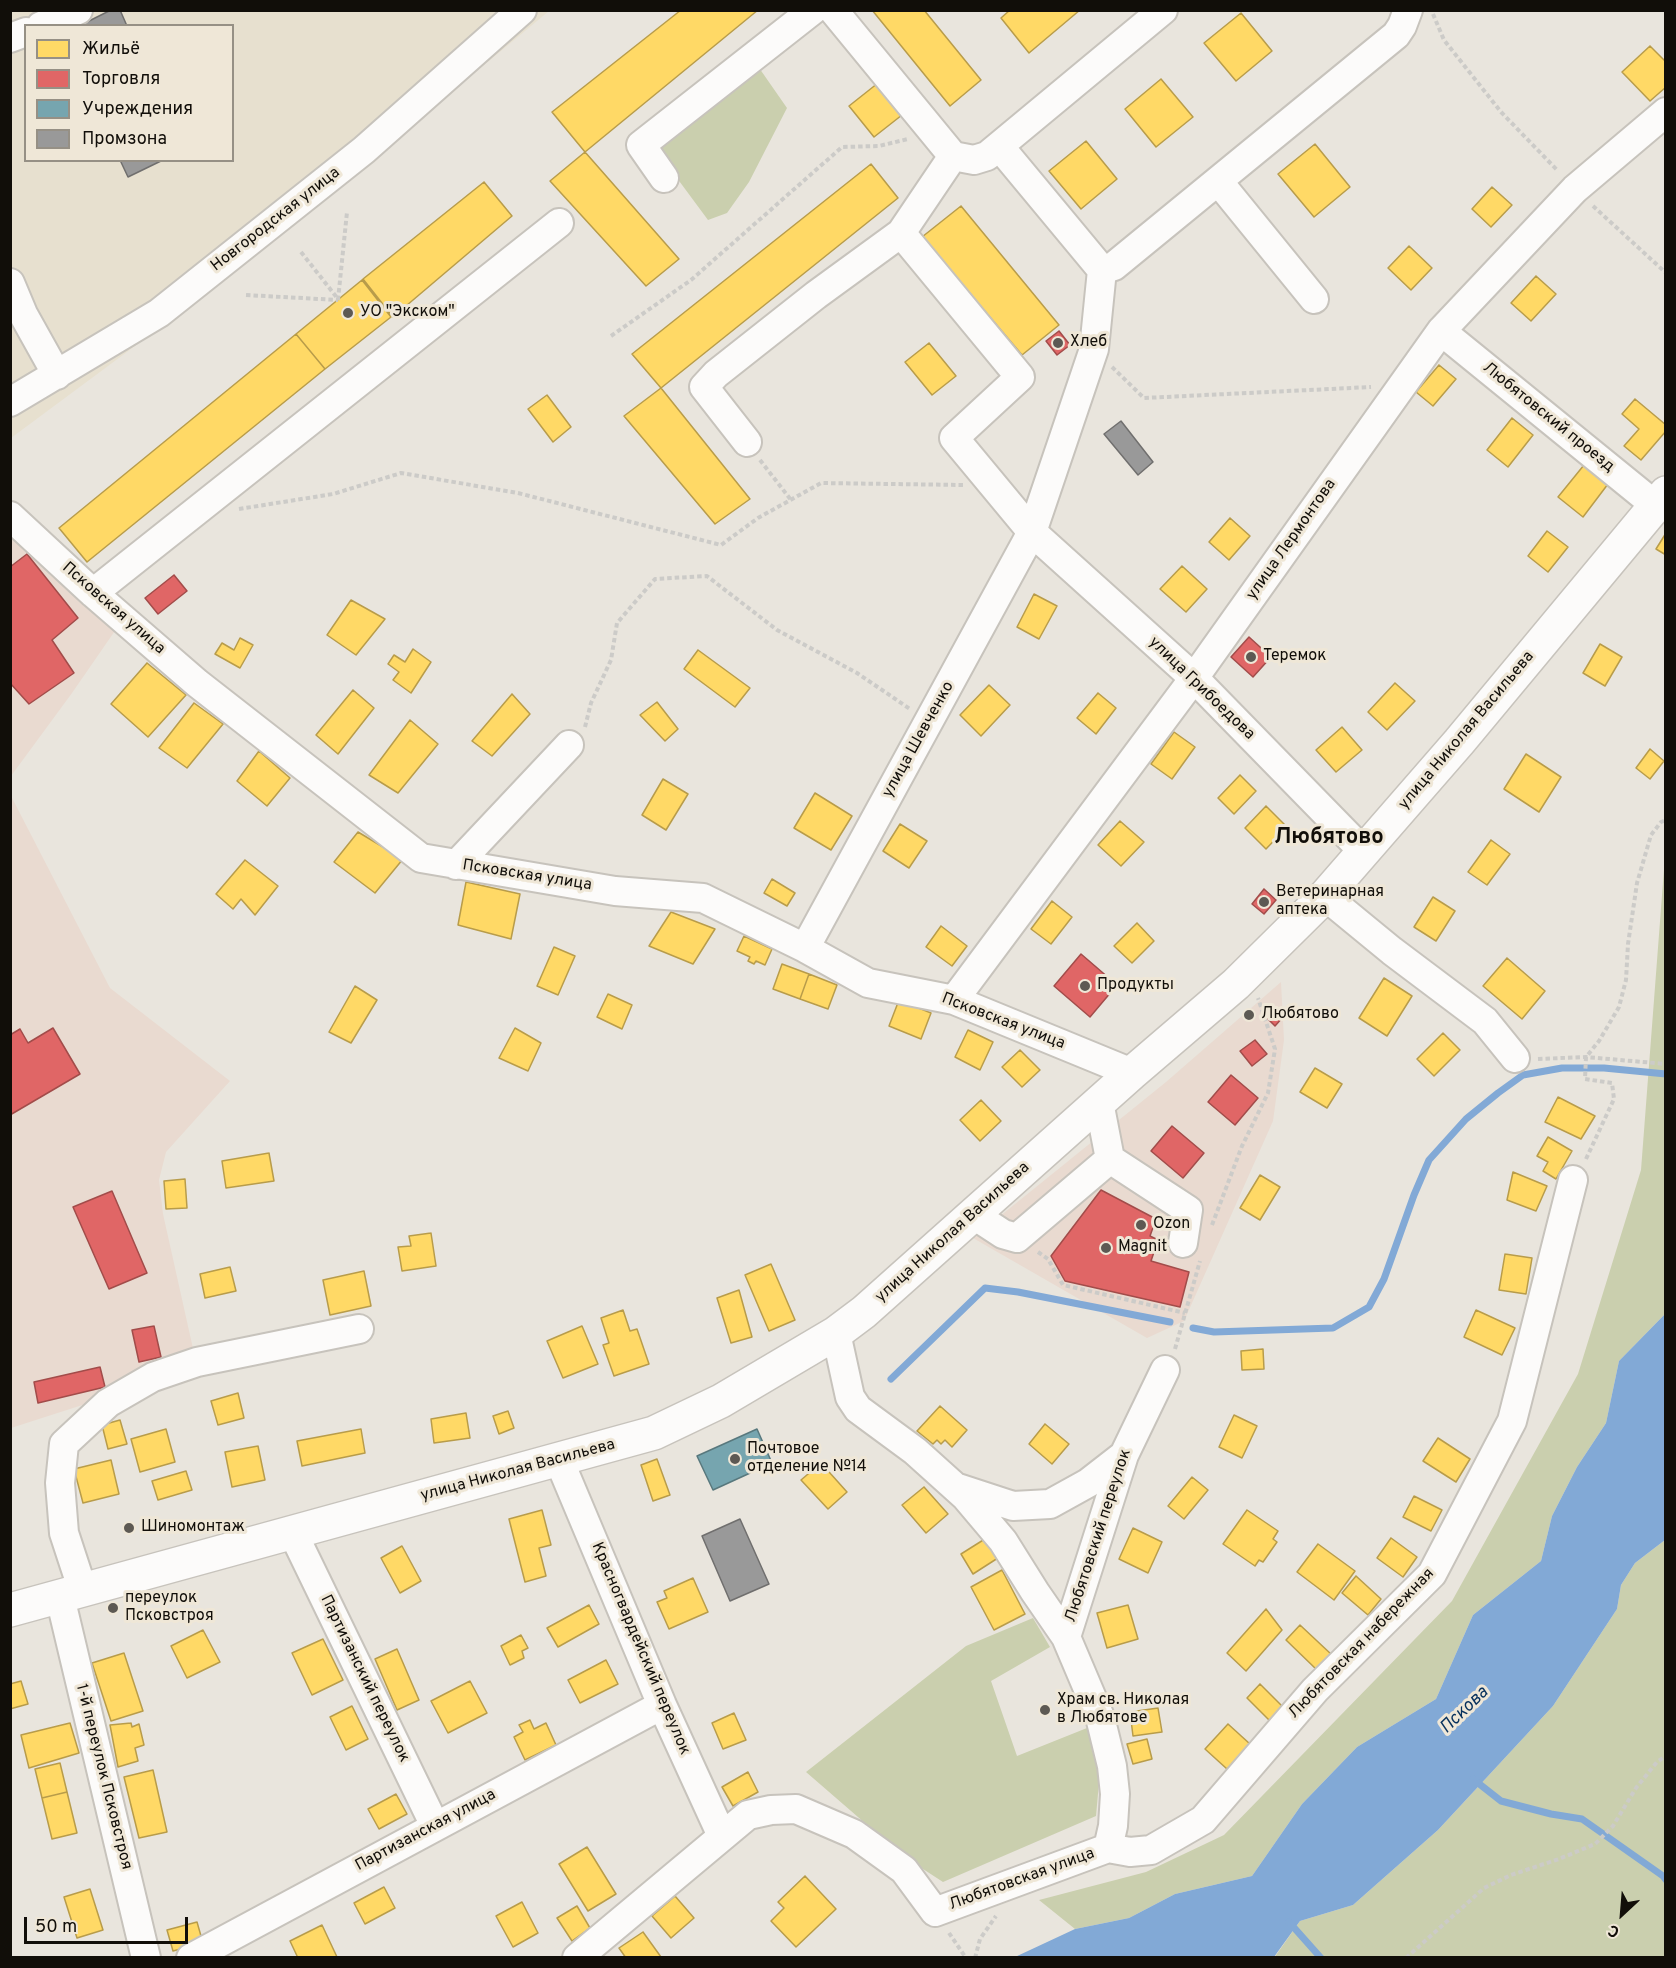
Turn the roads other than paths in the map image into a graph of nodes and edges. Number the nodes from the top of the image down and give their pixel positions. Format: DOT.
graph roads {
  1 [pos="78,10"];
  2 [pos="522,10"];
  3 [pos="813,10"];
  4 [pos="833,10"];
  5 [pos="1163,10"];
  6 [pos="1408,10"];
  7 [pos="46,24"];
  8 [pos="1665,112"];
  9 [pos="999,146"];
  10 [pos="953,156"];
  11 [pos="664,178"];
  12 [pos="1218,181"];
  13 [pos="559,223"];
  14 [pos="901,233"];
  15 [pos="1102,270"];
  16 [pos="10,283"];
  17 [pos="1314,299"];
  18 [pos="1442,331"];
  19 [pos="57,375"];
  20 [pos="10,402"];
  21 [pos="747,442"];
  22 [pos="1660,499"];
  23 [pos="10,516"];
  24 [pos="1032,532"];
  25 [pos="93,593"];
  26 [pos="1194,678"];
  27 [pos="569,745"];
  28 [pos="1364,852"];
  29 [pos="456,865"];
  30 [pos="1324,896"];
  31 [pos="805,948"];
  32 [pos="954,1000"];
  33 [pos="1515,1058"];
  34 [pos="1132,1073"];
  35 [pos="1099,1102"];
  36 [pos="1110,1159"];
  37 [pos="1573,1180"];
  38 [pos="974,1215"];
  39 [pos="1192,1248"];
  40 [pos="359,1329"];
  41 [pos="836,1333"];
  42 [pos="1165,1370"];
  43 [pos="1124,1455"];
  44 [pos="559,1460"];
  45 [pos="957,1488"];
  46 [pos="293,1533"];
  47 [pos="71,1594"];
  48 [pos="10,1610"];
  49 [pos="1066,1637"];
  50 [pos="662,1705"];
  51 [pos="435,1826"];
  52 [pos="722,1836"];
  53 [pos="1108,1848"];
  54 [pos="146,1958"];
  55 [pos="191,1958"];
  56 [pos="577,1958"];
  1 -- 7 [label="street"];
  2 -- 19 [label="street, Новгородская улица"];
  3 -- 11 [label="street"];
  4 -- 10 [label="street"];
  5 -- 9 [label="street"];
  6 -- 12 [label="street"];
  8 -- 18 [label="street, улица Лермонтова"];
  9 -- 10 [label="street"];
  9 -- 15 [label="street"];
  10 -- 14 [label="street"];
  12 -- 15 [label="street"];
  12 -- 17 [label="street"];
  13 -- 25 [label="street"];
  14 -- 21 [label="street"];
  14 -- 24 [label="street, улица Грибоедова"];
  15 -- 24 [label="street, улица Шевченко"];
  16 -- 19 [label="street"];
  18 -- 22 [label="street, Любятовский проезд"];
  18 -- 26 [label="street, улица Лермонтова"];
  19 -- 20 [label="street, Новгородская улица"];
  22 -- 28 [label="main road, улица Николая Васильева"];
  23 -- 25 [label="street, Псковская улица"];
  24 -- 26 [label="street, улица Грибоедова"];
  24 -- 31 [label="street, улица Шевченко"];
  25 -- 29 [label="street, Псковская улица"];
  26 -- 28 [label="street, улица Грибоедова"];
  26 -- 32 [label="street, улица Лермонтова"];
  27 -- 29 [label="street"];
  28 -- 30 [label="main road, улица Николая Васильева"];
  29 -- 31 [label="street, Псковская улица"];
  30 -- 33 [label="street"];
  30 -- 34 [label="main road, улица Николая Васильева"];
  31 -- 32 [label="street, Псковская улица"];
  32 -- 34 [label="street, Псковская улица"];
  34 -- 35 [label="main road, улица Николая Васильева"];
  35 -- 36 [label="street"];
  35 -- 38 [label="main road, улица Николая Васильева"];
  36 -- 38 [label="street"];
  36 -- 39 [label="street"];
  37 -- 53 [label="street, Любятовская набережная"];
  38 -- 41 [label="main road, улица Николая Васильева"];
  40 -- 47 [label="street, 1-й переулок Псковстроя"];
  41 -- 44 [label="main road, улица Николая Васильева"];
  41 -- 45 [label="street, Любятовская улица"];
  42 -- 43 [label="street, Любятовский переулок"];
  43 -- 45 [label="street"];
  43 -- 49 [label="street, Любятовский переулок"];
  44 -- 46 [label="main road, улица Николая Васильева"];
  44 -- 50 [label="street, Красногвардейский переулок"];
  45 -- 49 [label="street, Любятовская улица"];
  46 -- 47 [label="main road, улица Николая Васильева"];
  46 -- 51 [label="street, Партизанский переулок"];
  47 -- 48 [label="main road, улица Николая Васильева"];
  47 -- 54 [label="street, 1-й переулок Псковстроя"];
  49 -- 53 [label="street, Любятовская улица"];
  50 -- 51 [label="street, Партизанская улица"];
  50 -- 52 [label="street, Красногвардейский переулок"];
  51 -- 55 [label="street, Партизанская улица"];
  52 -- 53 [label="street, Любятовская улица"];
  52 -- 56 [label="street"];
}
